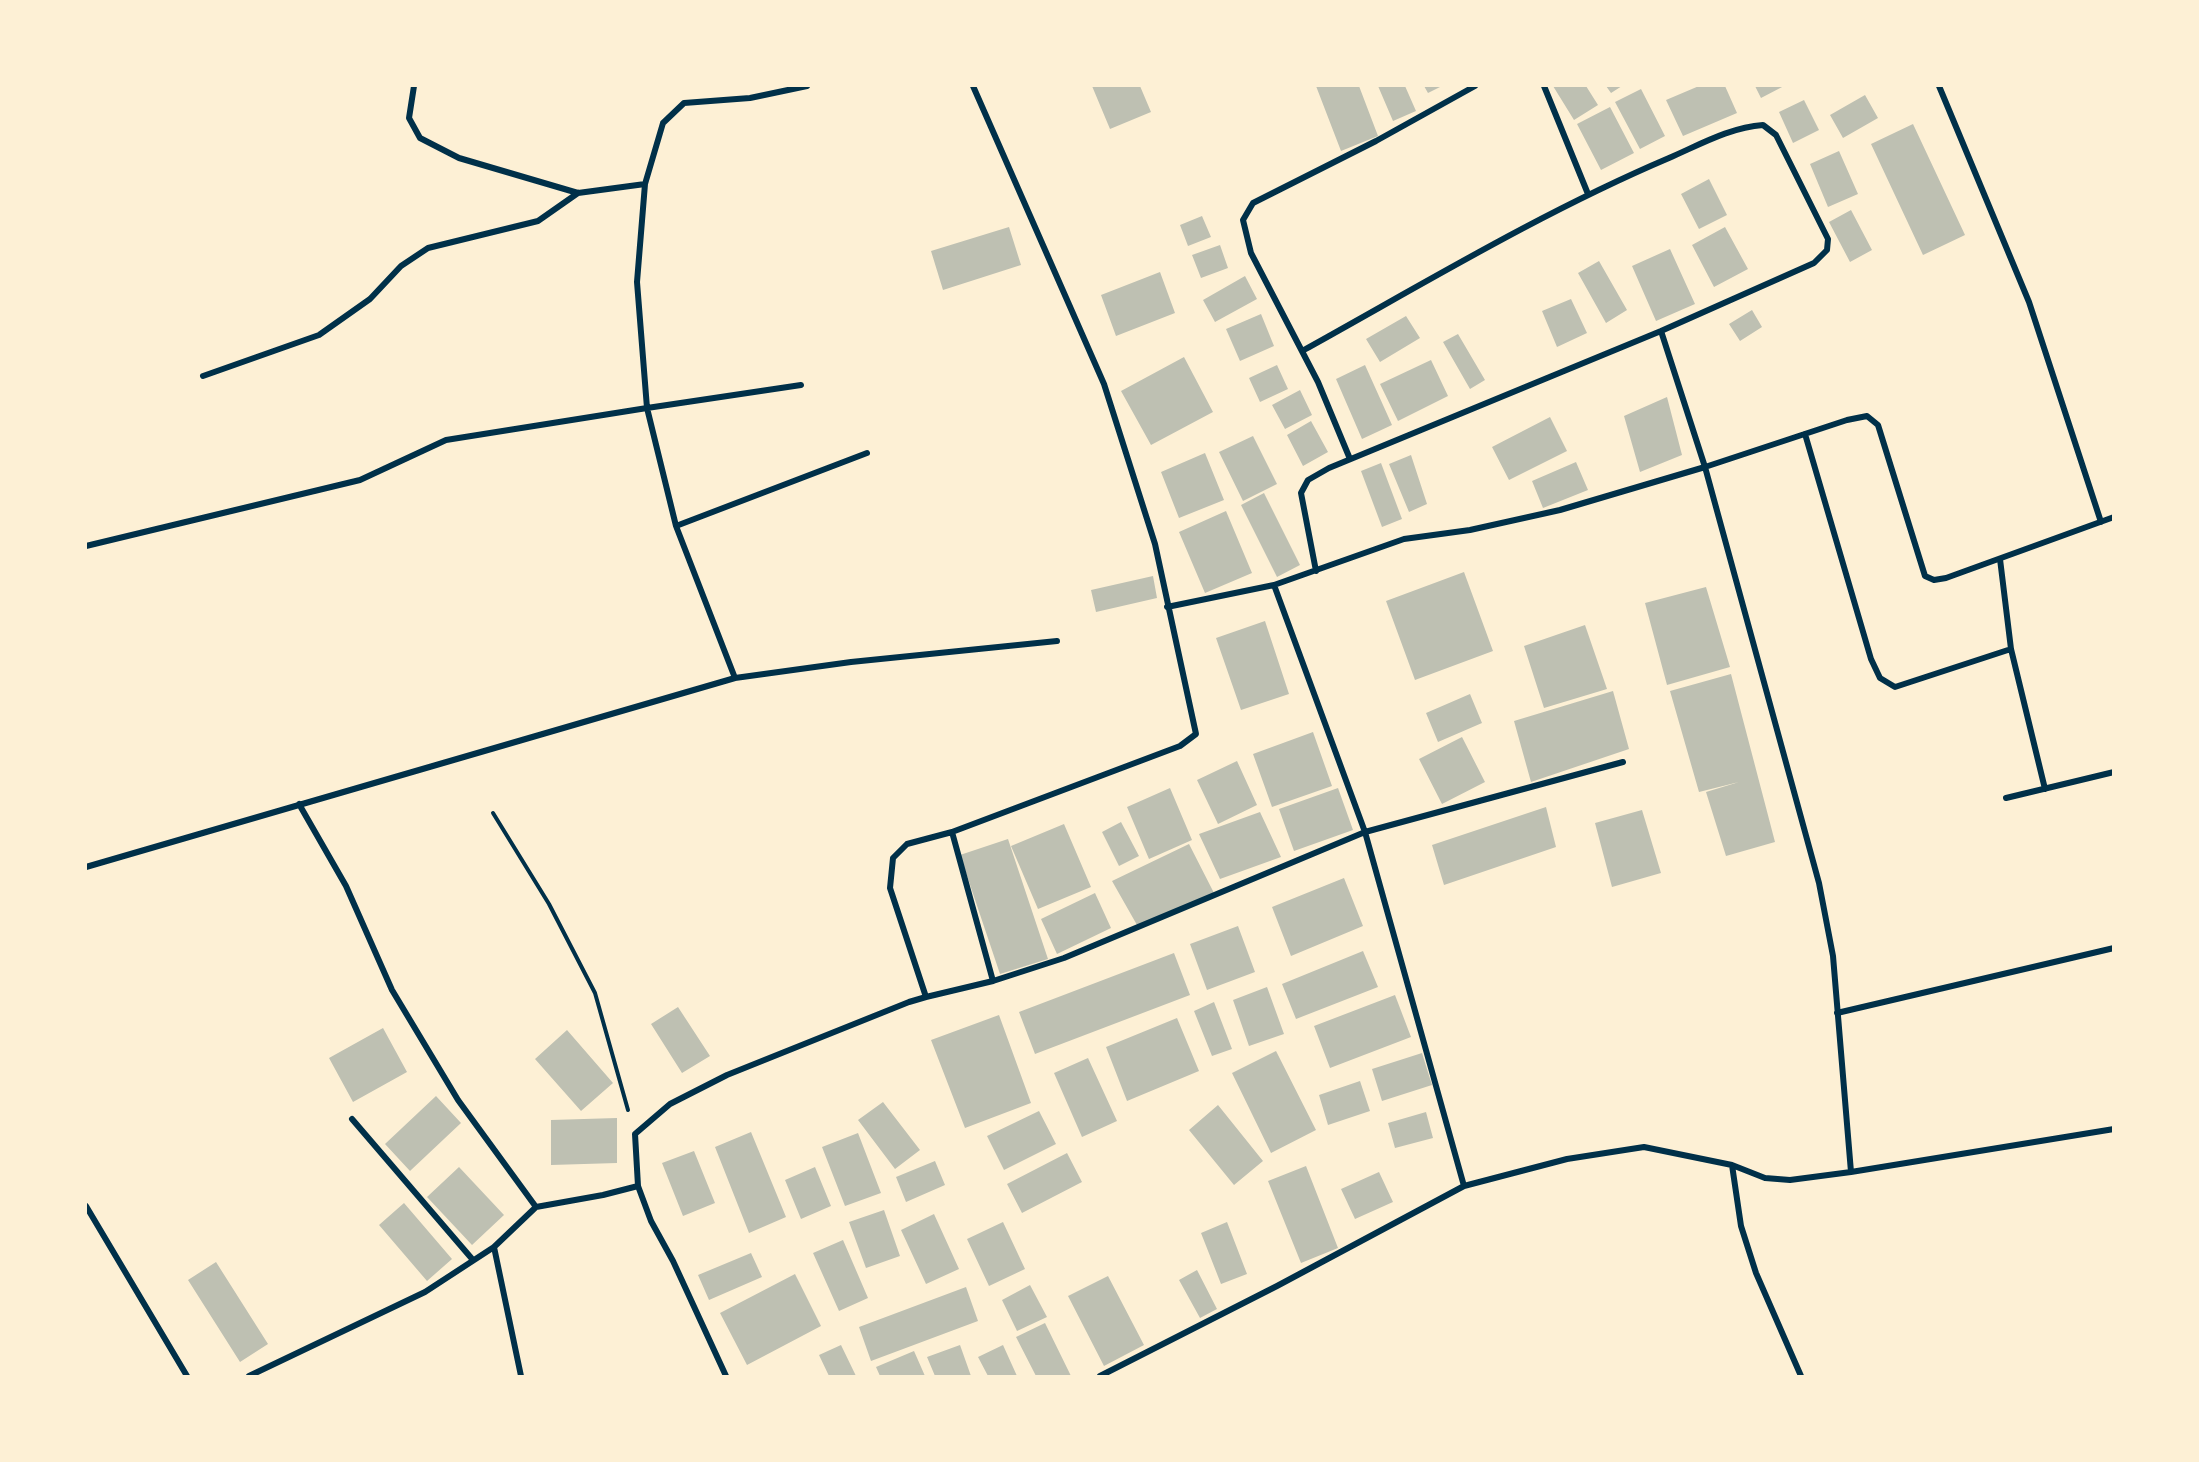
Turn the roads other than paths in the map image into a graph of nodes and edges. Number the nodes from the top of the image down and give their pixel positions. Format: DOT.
graph roads {
  1 [pos="414,86"];
  2 [pos="807,86"];
  3 [pos="973,86"];
  4 [pos="1475,86"];
  5 [pos="1544,86"];
  6 [pos="1939,86"];
  7 [pos="645,184"];
  8 [pos="578,193"];
  9 [pos="1588,194"];
  10 [pos="1661,331"];
  11 [pos="1302,351"];
  12 [pos="203,376"];
  13 [pos="801,385"];
  14 [pos="647,408"];
  15 [pos="1805,434"];
  16 [pos="867,453"];
  17 [pos="1350,459"];
  18 [pos="1705,467"];
  19 [pos="2114,517"];
  20 [pos="2101,522"];
  21 [pos="676,526"];
  22 [pos="86,546"];
  23 [pos="2000,559"];
  24 [pos="1316,571"];
  25 [pos="1274,585"];
  26 [pos="1167,607"];
  27 [pos="1057,641"];
  28 [pos="2011,649"];
  29 [pos="735,678"];
  30 [pos="1623,762"];
  31 [pos="2114,772"];
  32 [pos="2045,789"];
  33 [pos="2006,798"];
  34 [pos="299,804"];
  35 [pos="952,832"];
  36 [pos="1365,832"];
  37 [pos="86,867"];
  38 [pos="2114,948"];
  39 [pos="993,981"];
  40 [pos="926,997"];
  41 [pos="1837,1013"];
  42 [pos="352,1119"];
  43 [pos="2114,1129"];
  44 [pos="1732,1165"];
  45 [pos="1851,1172"];
  46 [pos="638,1186"];
  47 [pos="1464,1186"];
  48 [pos="86,1206"];
  49 [pos="536,1207"];
  50 [pos="494,1247"];
  51 [pos="473,1260"];
  52 [pos="187,1377"];
  53 [pos="249,1377"];
  54 [pos="521,1377"];
  55 [pos="726,1377"];
  56 [pos="1100,1377"];
  57 [pos="1800,1377"];
  1 -- 8 [label="street"];
  2 -- 7 [label="street"];
  3 -- 26 [label="street"];
  4 -- 11 [label="street"];
  5 -- 9 [label="street"];
  6 -- 20 [label="street"];
  7 -- 8 [label="street"];
  7 -- 14 [label="street"];
  8 -- 12 [label="street"];
  9 -- 10 [label="street"];
  9 -- 11 [label="street"];
  10 -- 17 [label="street"];
  10 -- 18 [label="street"];
  11 -- 17 [label="street"];
  13 -- 14 [label="street"];
  14 -- 21 [label="street"];
  14 -- 22 [label="street"];
  15 -- 18 [label="street"];
  15 -- 23 [label="street"];
  15 -- 28 [label="street"];
  16 -- 21 [label="street"];
  17 -- 24 [label="street"];
  18 -- 24 [label="street"];
  18 -- 41 [label="street"];
  19 -- 20 [label="street"];
  20 -- 23 [label="street"];
  21 -- 29 [label="street"];
  23 -- 28 [label="street"];
  24 -- 25 [label="street"];
  25 -- 26 [label="street"];
  25 -- 36 [label="street"];
  26 -- 35 [label="street"];
  27 -- 29 [label="street"];
  28 -- 32 [label="street"];
  29 -- 34 [label="street"];
  30 -- 36 [label="street"];
  31 -- 32 [label="street"];
  32 -- 33 [label="street"];
  34 -- 37 [label="street"];
  34 -- 49 [label="street"];
  35 -- 39 [label="street"];
  35 -- 40 [label="street"];
  36 -- 39 [label="street"];
  36 -- 47 [label="street"];
  38 -- 41 [label="street"];
  39 -- 40 [label="street"];
  40 -- 46 [label="street"];
  41 -- 45 [label="street"];
  42 -- 51 [label="street"];
  43 -- 45 [label="street"];
  44 -- 45 [label="street"];
  44 -- 47 [label="street"];
  44 -- 57 [label="street"];
  46 -- 49 [label="street"];
  46 -- 55 [label="street"];
  47 -- 56 [label="street"];
  48 -- 52 [label="street"];
  49 -- 50 [label="street"];
  50 -- 51 [label="street"];
  50 -- 54 [label="street"];
  51 -- 53 [label="street"];
}
